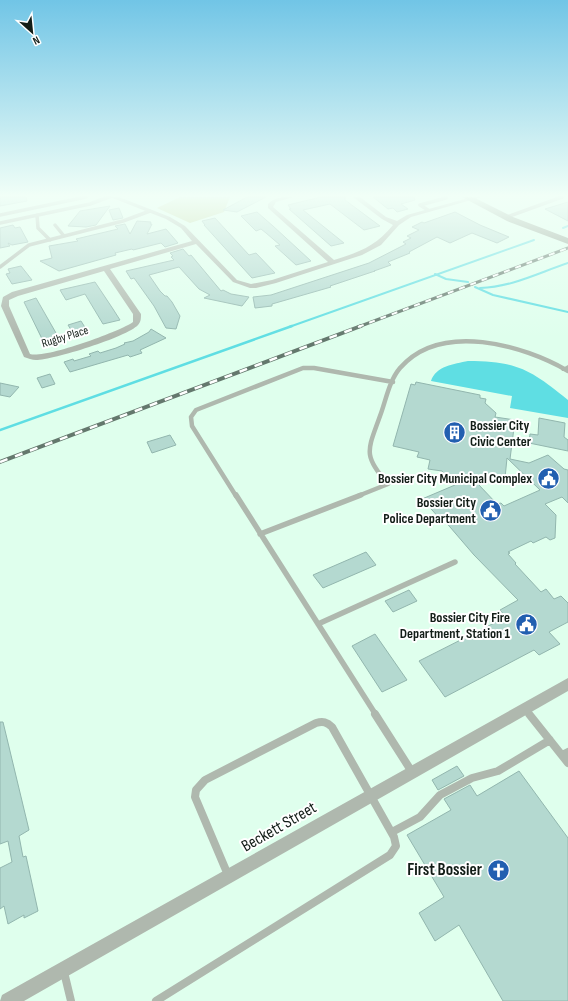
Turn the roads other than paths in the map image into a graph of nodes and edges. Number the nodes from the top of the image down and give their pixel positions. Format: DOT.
graph roads {
  1 [pos="35,244"];
  2 [pos="189,244"];
  3 [pos="200,244"];
  4 [pos="311,244"];
  5 [pos="379,244"];
  6 [pos="333,263"];
  7 [pos="0,267"];
  8 [pos="106,268"];
  9 [pos="567,369"];
  10 [pos="392,382"];
  11 [pos="260,534"];
  12 [pos="455,562"];
  13 [pos="318,624"];
  14 [pos="568,684"];
  15 [pos="525,709"];
  16 [pos="550,740"];
  17 [pos="565,754"];
  18 [pos="568,763"];
  19 [pos="412,772"];
  20 [pos="370,796"];
  21 [pos="392,832"];
  22 [pos="229,876"];
  23 [pos="63,970"];
  24 [pos="8,1001"];
  25 [pos="71,1001"];
  26 [pos="156,1001"];
  1 -- 7 [label="lane"];
  2 -- 8 [label="street, Rugby Place"];
  3 -- 6 [label="street"];
  4 -- 6 [label="street"];
  5 -- 6 [label="street"];
  8 -- 8 [label="street, Rugby Place"];
  9 -- 10 [label="lane"];
  10 -- 11 [label="lane"];
  10 -- 11 [label="lane"];
  11 -- 13 [label="lane"];
  12 -- 13 [label="lane"];
  13 -- 19 [label="lane"];
  14 -- 15 [label="street, Beckett Street"];
  15 -- 16 [label="lane"];
  15 -- 19 [label="street, Beckett Street"];
  16 -- 17 [label="lane"];
  16 -- 21 [label="lane"];
  17 -- 18 [label="lane"];
  19 -- 20 [label="street, Beckett Street"];
  20 -- 21 [label="lane"];
  20 -- 22 [label="street, Beckett Street"];
  20 -- 22 [label="lane"];
  21 -- 26 [label="lane"];
  22 -- 23 [label="street, Beckett Street"];
  23 -- 24 [label="street, Beckett Street"];
  23 -- 25 [label="lane"];
}
